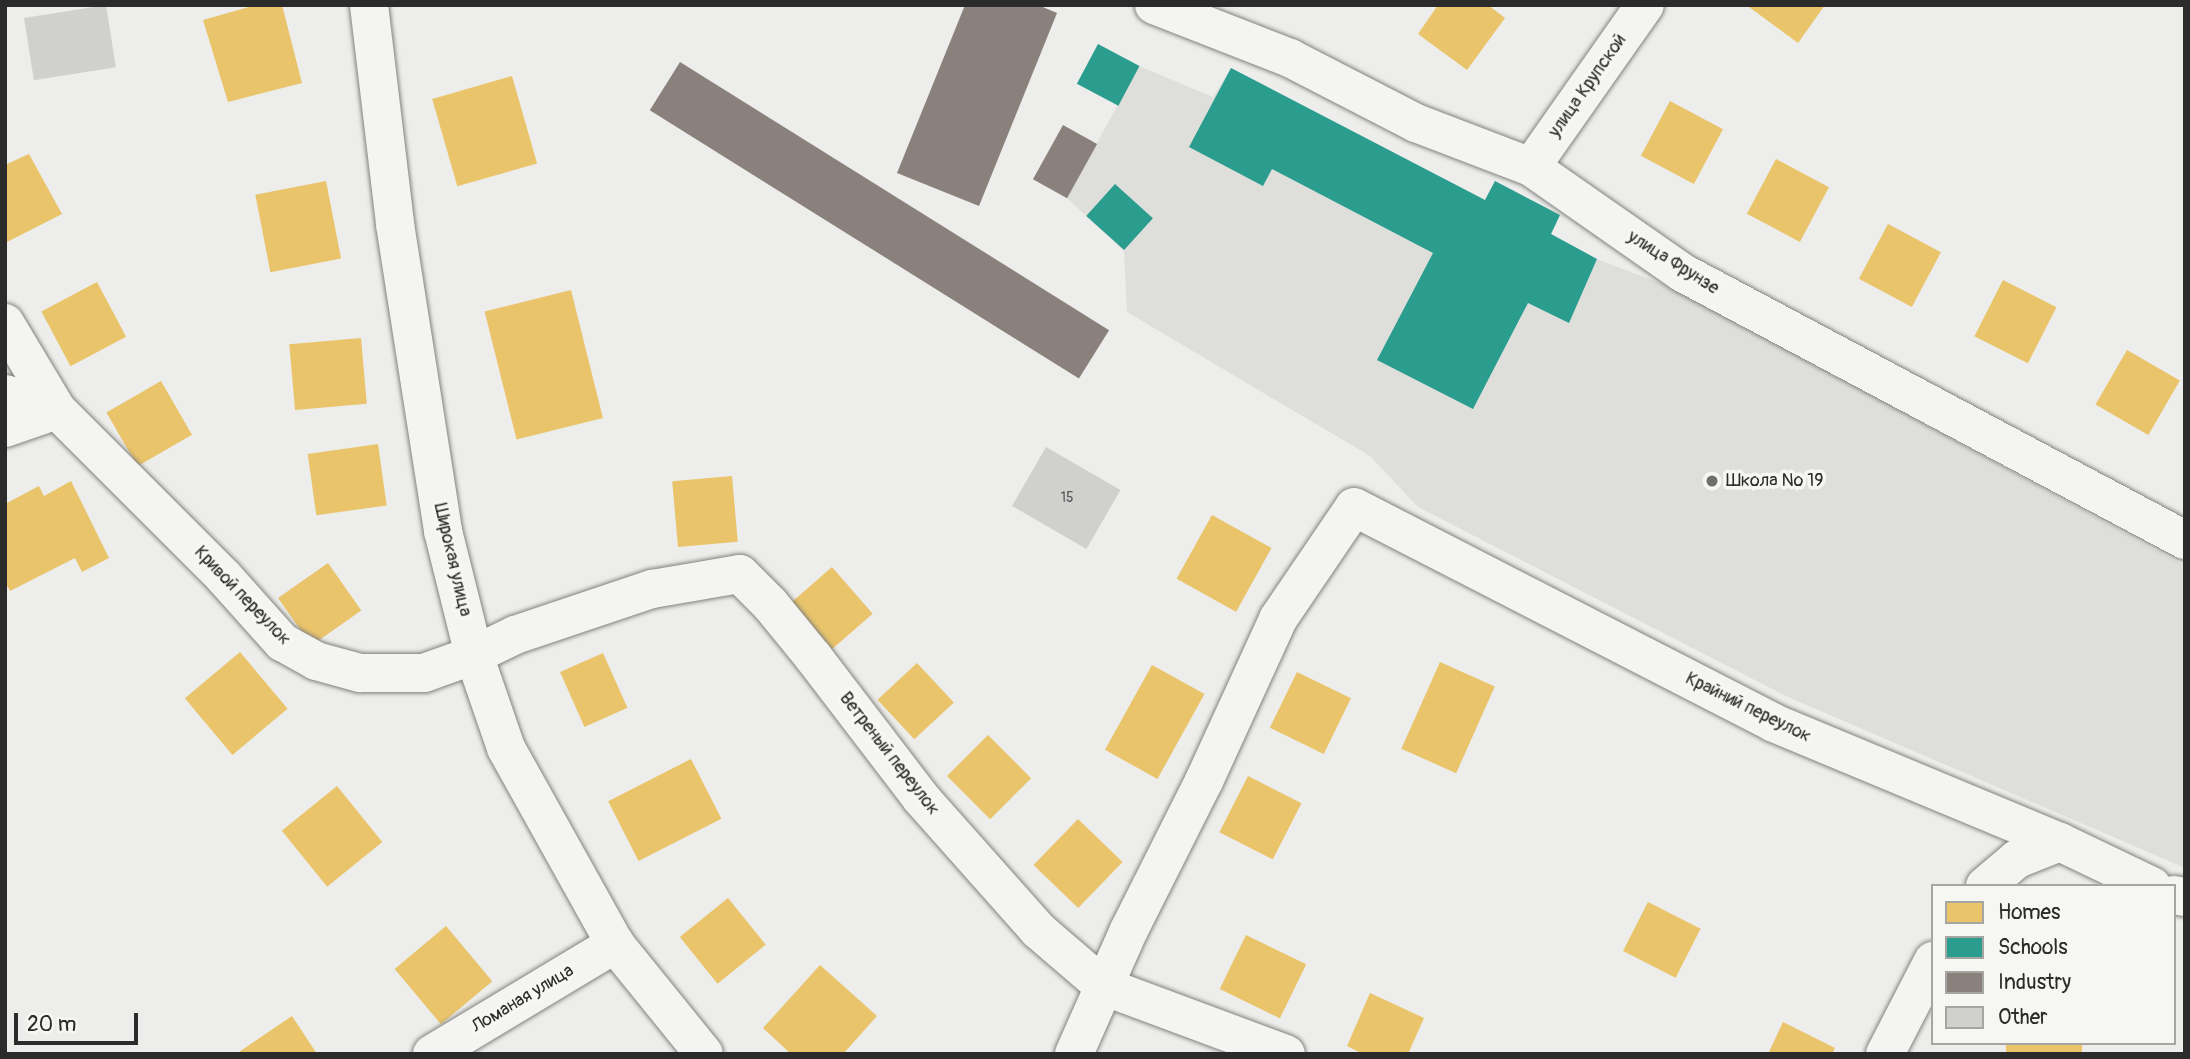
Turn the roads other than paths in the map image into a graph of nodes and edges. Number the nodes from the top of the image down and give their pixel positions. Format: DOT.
graph roads {
  1 [pos="369,5"];
  2 [pos="1154,5"];
  3 [pos="1645,5"];
  4 [pos="1531,167"];
  5 [pos="5,323"];
  6 [pos="5,394"];
  7 [pos="57,410"];
  8 [pos="5,428"];
  9 [pos="2185,540"];
  10 [pos="474,655"];
  11 [pos="2060,842"];
  12 [pos="1987,884"];
  13 [pos="2148,884"];
  14 [pos="615,944"];
  15 [pos="1931,965"];
  16 [pos="1103,986"];
  17 [pos="432,1054"];
  18 [pos="704,1054"];
  19 [pos="1074,1054"];
  20 [pos="1286,1054"];
  21 [pos="1885,1054"];
  1 -- 10 [label="street, Широкая улица"];
  2 -- 4 [label="street, улица Фрунзе"];
  3 -- 4 [label="street, улица Крупской"];
  4 -- 9 [label="street, улица Фрунзе"];
  5 -- 7 [label="street, Кривой переулок"];
  6 -- 7 [label="street, Кривой переулок"];
  7 -- 8 [label="street"];
  7 -- 10 [label="street, Кривой переулок"];
  10 -- 14 [label="street, Широкая улица"];
  10 -- 16 [label="street, Ветреный переулок"];
  11 -- 12 [label="street"];
  11 -- 13 [label="street, Крайний переулок"];
  11 -- 16 [label="street, Крайний переулок"];
  14 -- 17 [label="street, Ломаная улица"];
  14 -- 18 [label="street, Широкая улица"];
  15 -- 21 [label="street"];
  16 -- 19 [label="street"];
  16 -- 20 [label="street, Ветреный переулок"];
}
